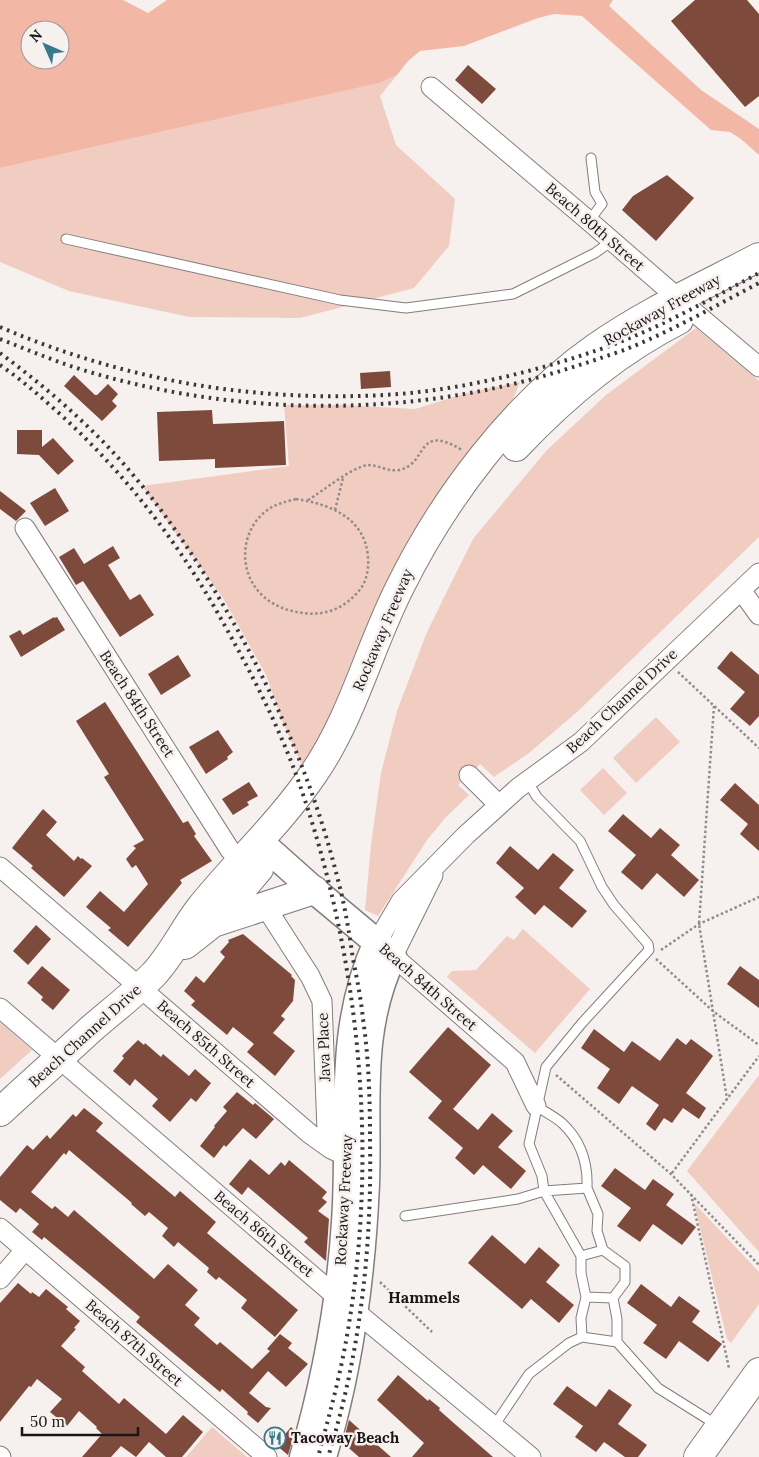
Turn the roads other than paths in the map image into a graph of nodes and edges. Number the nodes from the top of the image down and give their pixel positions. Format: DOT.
graph roads {
  1 [pos="431,87"];
  2 [pos="591,158"];
  3 [pos="589,220"];
  4 [pos="66,239"];
  5 [pos="612,241"];
  6 [pos="759,257"];
  7 [pos="759,279"];
  8 [pos="687,306"];
  9 [pos="759,367"];
  10 [pos="25,528"];
  11 [pos="759,572"];
  12 [pos="741,590"];
  13 [pos="759,615"];
  14 [pos="469,775"];
  15 [pos="526,781"];
  16 [pos="499,805"];
  17 [pos="266,847"];
  18 [pos="0,867"];
  19 [pos="247,869"];
  20 [pos="314,890"];
  21 [pos="266,906"];
  22 [pos="213,923"];
  23 [pos="385,949"];
  24 [pos="168,958"];
  25 [pos="139,987"];
  26 [pos="0,1008"];
  27 [pos="59,1059"];
  28 [pos="536,1106"];
  29 [pos="0,1112"];
  30 [pos="324,1144"];
  31 [pos="357,1160"];
  32 [pos="587,1188"];
  33 [pos="544,1191"];
  34 [pos="406,1216"];
  35 [pos="0,1228"];
  36 [pos="25,1250"];
  37 [pos="603,1250"];
  38 [pos="581,1256"];
  39 [pos="0,1279"];
  40 [pos="586,1297"];
  41 [pos="613,1298"];
  42 [pos="346,1304"];
  43 [pos="582,1337"];
  44 [pos="618,1342"];
  45 [pos="759,1372"];
  46 [pos="494,1426"];
  47 [pos="719,1427"];
  48 [pos="267,1457"];
  49 [pos="304,1457"];
  50 [pos="323,1457"];
  51 [pos="531,1457"];
  52 [pos="698,1457"];
  1 -- 3 [label="street, Beach 80th Street"];
  2 -- 3 [label="lane"];
  3 -- 5 [label="street, Beach 80th Street"];
  4 -- 5 [label="lane"];
  5 -- 8 [label="street, Beach 80th Street"];
  6 -- 8 [label="main road, Rockaway Freeway"];
  7 -- 8 [label="main road, Rockaway Freeway"];
  8 -- 9 [label="street, Beach 80th Street"];
  8 -- 17 [label="main road, Rockaway Freeway"];
  10 -- 19 [label="street, Beach 84th Street"];
  11 -- 12 [label="street, Beach Channel Drive"];
  12 -- 13 [label="street"];
  12 -- 15 [label="street, Beach Channel Drive"];
  14 -- 16 [label="street"];
  15 -- 16 [label="street, Beach Channel Drive"];
  15 -- 28 [label="lane"];
  16 -- 23 [label="street, Beach Channel Drive"];
  17 -- 19 [label="main road, Beach Channel Drive"];
  17 -- 20 [label="street, Beach 84th Street"];
  18 -- 25 [label="street, Beach 85th Street"];
  19 -- 22 [label="main road, Beach Channel Drive"];
  19 -- 24 [label="main road, Beach Channel Drive"];
  20 -- 21 [label="main road"];
  20 -- 23 [label="street, Beach 84th Street"];
  21 -- 22 [label="main road"];
  21 -- 30 [label="street, Java Place"];
  22 -- 24 [label="main road, Beach Channel Drive"];
  23 -- 28 [label="street, Beach 84th Street"];
  23 -- 31 [label="street, Rockaway Freeway"];
  24 -- 25 [label="main road, Beach Channel Drive"];
  25 -- 27 [label="main road, Beach Channel Drive"];
  25 -- 30 [label="street, Beach 85th Street"];
  26 -- 27 [label="street, Beach 86th Street"];
  27 -- 29 [label="main road, Beach Channel Drive"];
  27 -- 42 [label="street, Beach 86th Street"];
  28 -- 32 [label="lane"];
  28 -- 33 [label="lane"];
  30 -- 31 [label="street, Beach 85th Street"];
  31 -- 42 [label="street, Rockaway Freeway"];
  32 -- 33 [label="lane"];
  32 -- 37 [label="lane"];
  33 -- 34 [label="lane"];
  33 -- 38 [label="lane"];
  35 -- 36 [label="street, Beach 87th Street"];
  36 -- 39 [label="street"];
  36 -- 48 [label="street, Beach 87th Street"];
  37 -- 38 [label="lane"];
  37 -- 41 [label="lane"];
  38 -- 40 [label="lane"];
  40 -- 41 [label="lane"];
  40 -- 43 [label="lane"];
  41 -- 44 [label="lane"];
  42 -- 46 [label="street, Beach 86th Street"];
  42 -- 49 [label="street, Rockaway Freeway"];
  42 -- 50 [label="street, Rockaway Freeway"];
  43 -- 44 [label="lane"];
  43 -- 46 [label="lane"];
  44 -- 47 [label="lane"];
  45 -- 47 [label="main road"];
  46 -- 51 [label="street, Beach 86th Street"];
  47 -- 52 [label="main road"];
}
